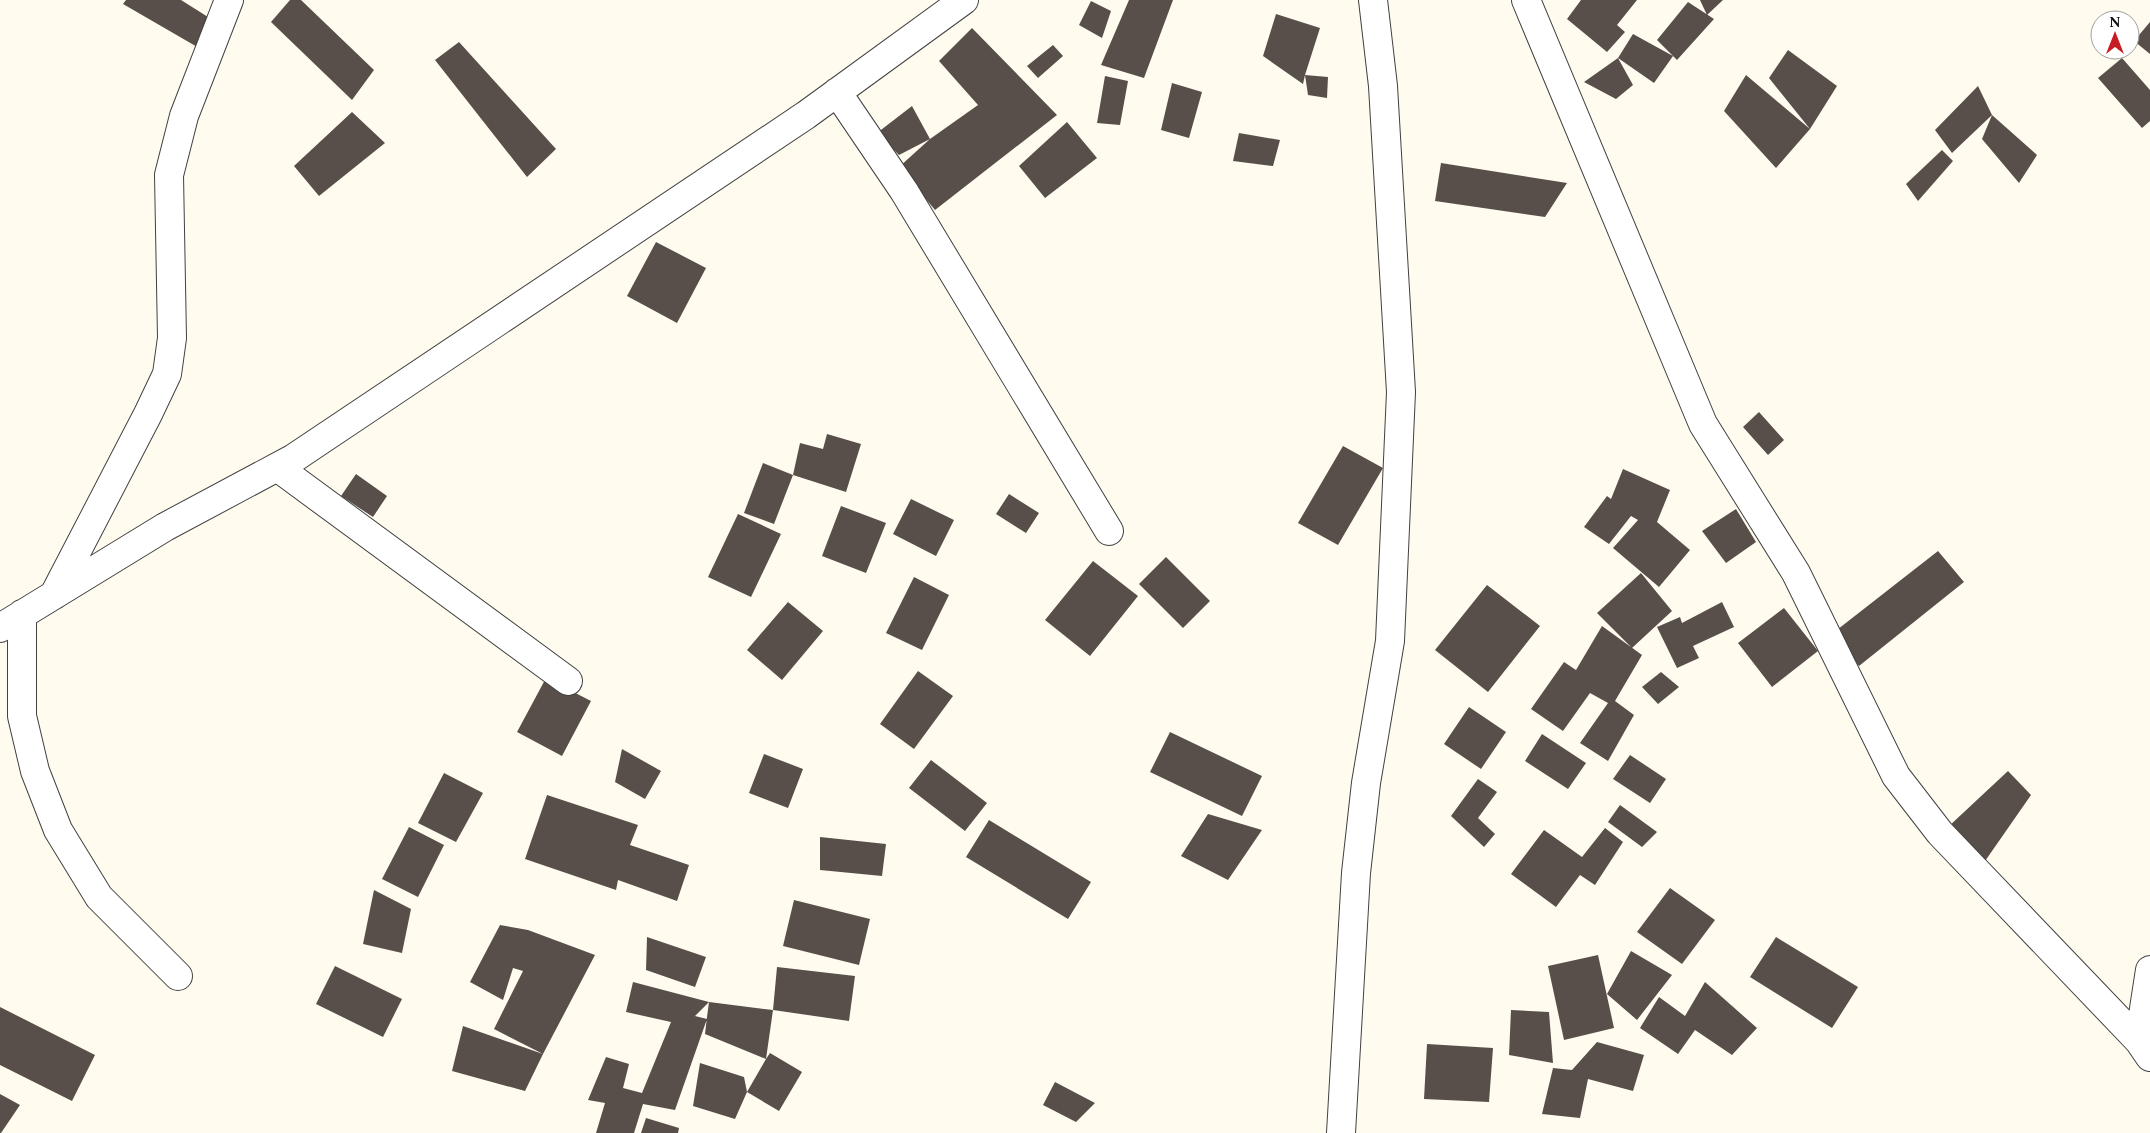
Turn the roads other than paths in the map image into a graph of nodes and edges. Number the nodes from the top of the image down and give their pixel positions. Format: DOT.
graph roads {
  1 [pos="229,0"];
  2 [pos="964,0"];
  3 [pos="1373,0"];
  4 [pos="1526,0"];
  5 [pos="837,92"];
  6 [pos="277,467"];
  7 [pos="1109,531"];
  8 [pos="54,595"];
  9 [pos="11,621"];
  10 [pos="568,681"];
  11 [pos="2150,970"];
  12 [pos="178,976"];
  13 [pos="2145,1049"];
  14 [pos="1341,1133"];
  1 -- 8 [label="street"];
  2 -- 5 [label="street"];
  3 -- 14 [label="street"];
  4 -- 13 [label="street"];
  5 -- 6 [label="street"];
  5 -- 7 [label="street"];
  6 -- 8 [label="street"];
  6 -- 10 [label="street"];
  8 -- 9 [label="street"];
  9 -- 12 [label="street"];
  11 -- 13 [label="street"];
}
